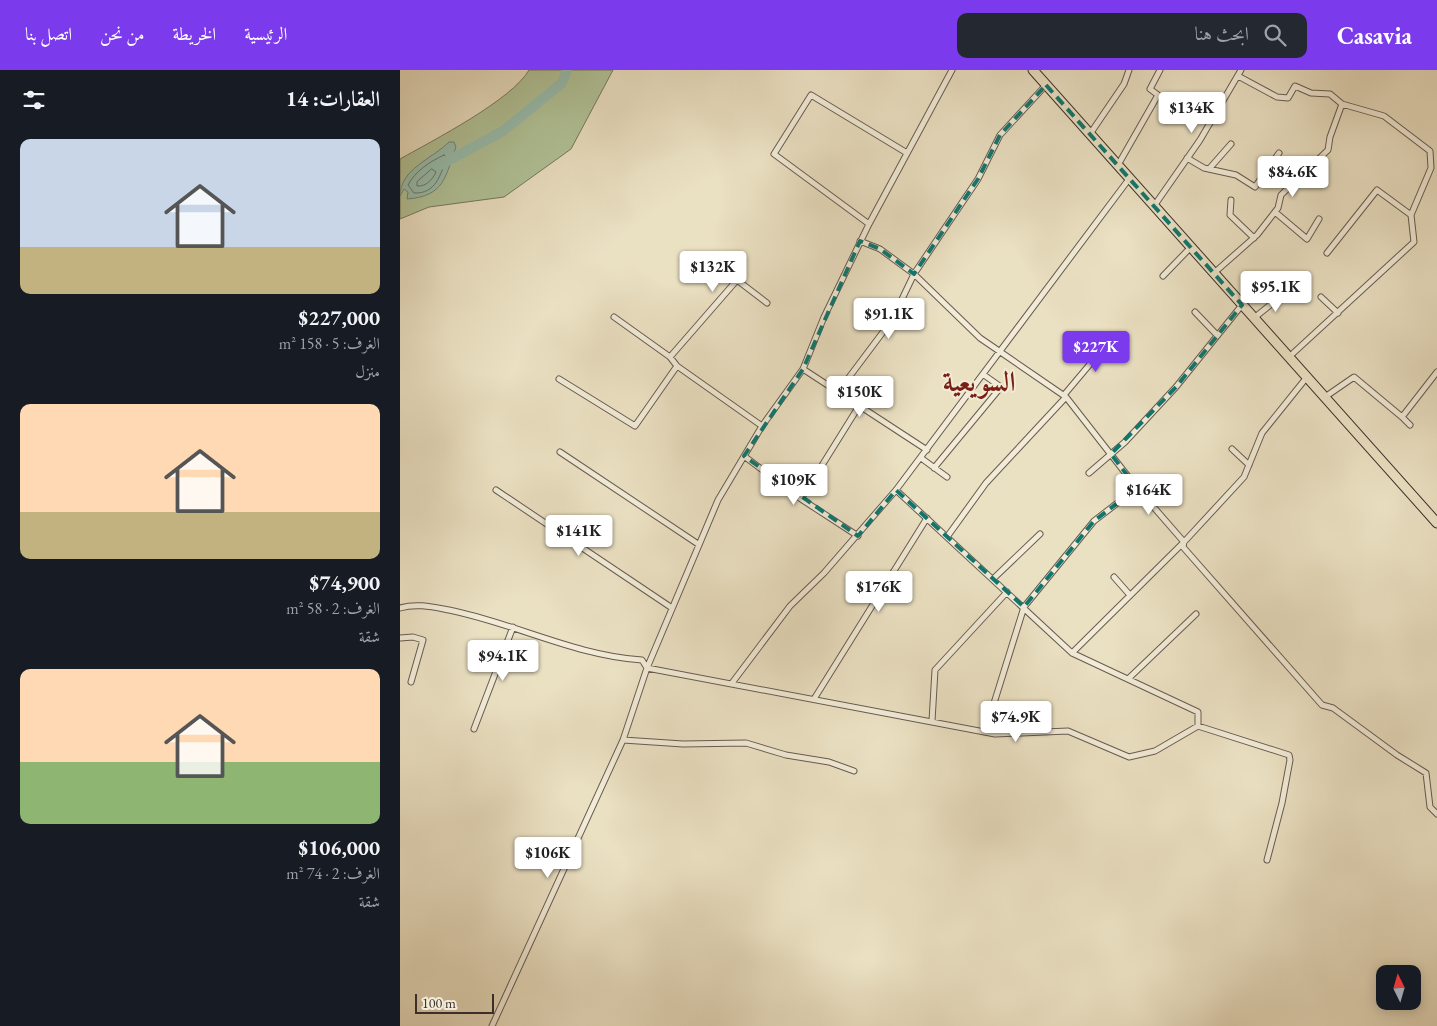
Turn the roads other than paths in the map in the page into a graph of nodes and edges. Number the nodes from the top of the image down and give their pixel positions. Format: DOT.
graph roads {
  1 [pos="952,70"];
  2 [pos="1033,70"];
  3 [pos="1129,70"];
  4 [pos="1160,70"];
  5 [pos="1241,70"];
  6 [pos="1238,76"];
  7 [pos="1046,85"];
  8 [pos="1342,104"];
  9 [pos="1090,134"];
  10 [pos="1231,144"];
  11 [pos="907,153"];
  12 [pos="1279,153"];
  13 [pos="1187,158"];
  14 [pos="1118,166"];
  15 [pos="1209,169"];
  16 [pos="1129,179"];
  17 [pos="1232,200"];
  18 [pos="1154,206"];
  19 [pos="1275,212"];
  20 [pos="1411,215"];
  21 [pos="1319,219"];
  22 [pos="869,224"];
  23 [pos="1254,238"];
  24 [pos="860,241"];
  25 [pos="1190,247"];
  26 [pos="1327,253"];
  27 [pos="1214,273"];
  28 [pos="914,274"];
  29 [pos="1163,276"];
  30 [pos="1285,293"];
  31 [pos="1321,297"];
  32 [pos="767,303"];
  33 [pos="1242,305"];
  34 [pos="1195,312"];
  35 [pos="1338,313"];
  36 [pos="614,317"];
  37 [pos="1254,318"];
  38 [pos="1217,335"];
  39 [pos="1112,338"];
  40 [pos="999,351"];
  41 [pos="670,357"];
  42 [pos="1289,357"];
  43 [pos="677,366"];
  44 [pos="804,369"];
  45 [pos="1437,372"];
  46 [pos="984,375"];
  47 [pos="1307,377"];
  48 [pos="559,379"];
  49 [pos="838,392"];
  50 [pos="1065,396"];
  51 [pos="1325,397"];
  52 [pos="859,406"];
  53 [pos="1402,417"];
  54 [pos="762,426"];
  55 [pos="1410,426"];
  56 [pos="1232,449"];
  57 [pos="927,450"];
  58 [pos="560,452"];
  59 [pos="1110,454"];
  60 [pos="744,456"];
  61 [pos="921,458"];
  62 [pos="1249,465"];
  63 [pos="934,468"];
  64 [pos="1089,473"];
  65 [pos="947,477"];
  66 [pos="1136,488"];
  67 [pos="496,490"];
  68 [pos="896,490"];
  69 [pos="801,498"];
  70 [pos="927,518"];
  71 [pos="1437,523"];
  72 [pos="1040,534"];
  73 [pos="858,536"];
  74 [pos="947,537"];
  75 [pos="1184,542"];
  76 [pos="698,544"];
  77 [pos="1114,577"];
  78 [pos="993,579"];
  79 [pos="1007,592"];
  80 [pos="1129,594"];
  81 [pos="1024,607"];
  82 [pos="400,608"];
  83 [pos="672,608"];
  84 [pos="1196,614"];
  85 [pos="513,627"];
  86 [pos="400,638"];
  87 [pos="1072,653"];
  88 [pos="647,668"];
  89 [pos="1128,679"];
  90 [pos="411,682"];
  91 [pos="732,683"];
  92 [pos="814,698"];
  93 [pos="932,721"];
  94 [pos="1198,726"];
  95 [pos="474,729"];
  96 [pos="985,732"];
  97 [pos="623,740"];
  98 [pos="854,771"];
  99 [pos="1437,814"];
  100 [pos="1267,860"];
  101 [pos="492,1026"];
  1 -- 11 [label="street"];
  2 -- 7 [label="highway"];
  3 -- 9 [label="street"];
  4 -- 14 [label="street"];
  5 -- 6 [label="street"];
  6 -- 8 [label="street"];
  6 -- 13 [label="street"];
  7 -- 9 [label="highway"];
  7 -- 28 [label="street"];
  8 -- 19 [label="street"];
  8 -- 20 [label="street"];
  9 -- 14 [label="highway"];
  10 -- 15 [label="street"];
  11 -- 22 [label="street"];
  11 -- 22 [label="street"];
  12 -- 15 [label="street"];
  13 -- 15 [label="street"];
  13 -- 18 [label="street"];
  14 -- 16 [label="highway"];
  16 -- 18 [label="highway"];
  16 -- 40 [label="street"];
  17 -- 23 [label="street"];
  18 -- 25 [label="highway"];
  19 -- 21 [label="street"];
  19 -- 23 [label="street"];
  20 -- 26 [label="street"];
  20 -- 35 [label="street"];
  22 -- 24 [label="street"];
  23 -- 27 [label="street"];
  24 -- 28 [label="street"];
  24 -- 44 [label="street"];
  25 -- 27 [label="highway"];
  25 -- 29 [label="street"];
  27 -- 33 [label="highway"];
  28 -- 40 [label="street"];
  28 -- 49 [label="street"];
  30 -- 37 [label="street"];
  31 -- 35 [label="street"];
  32 -- 41 [label="street"];
  33 -- 37 [label="highway"];
  33 -- 38 [label="street"];
  34 -- 38 [label="street"];
  35 -- 42 [label="street"];
  36 -- 41 [label="street"];
  37 -- 42 [label="highway"];
  38 -- 59 [label="street"];
  39 -- 50 [label="street"];
  40 -- 46 [label="street"];
  40 -- 50 [label="street"];
  41 -- 43 [label="street"];
  42 -- 47 [label="highway"];
  43 -- 48 [label="street"];
  43 -- 54 [label="street"];
  44 -- 49 [label="street"];
  44 -- 54 [label="street"];
  45 -- 53 [label="street"];
  46 -- 57 [label="street"];
  46 -- 63 [label="street"];
  47 -- 51 [label="highway"];
  47 -- 62 [label="street"];
  49 -- 52 [label="street"];
  50 -- 59 [label="street"];
  50 -- 74 [label="street"];
  51 -- 53 [label="street"];
  51 -- 71 [label="highway"];
  52 -- 57 [label="street"];
  52 -- 69 [label="street"];
  53 -- 55 [label="street"];
  54 -- 60 [label="street"];
  56 -- 62 [label="street"];
  57 -- 61 [label="street"];
  58 -- 76 [label="street"];
  59 -- 64 [label="street"];
  59 -- 66 [label="street"];
  60 -- 69 [label="street"];
  60 -- 76 [label="street"];
  61 -- 63 [label="street"];
  61 -- 68 [label="street"];
  62 -- 75 [label="street"];
  63 -- 65 [label="street"];
  66 -- 75 [label="street"];
  66 -- 81 [label="street"];
  67 -- 83 [label="street"];
  68 -- 70 [label="street"];
  68 -- 73 [label="street"];
  69 -- 73 [label="street"];
  70 -- 74 [label="street"];
  70 -- 92 [label="street"];
  72 -- 78 [label="street"];
  73 -- 91 [label="street"];
  74 -- 78 [label="street"];
  75 -- 80 [label="street"];
  75 -- 99 [label="street"];
  76 -- 83 [label="street"];
  77 -- 80 [label="street"];
  78 -- 79 [label="street"];
  79 -- 81 [label="street"];
  79 -- 93 [label="street"];
  80 -- 87 [label="street"];
  81 -- 87 [label="street"];
  81 -- 96 [label="street"];
  82 -- 85 [label="street"];
  83 -- 88 [label="street"];
  84 -- 89 [label="street"];
  85 -- 88 [label="street"];
  85 -- 95 [label="street"];
  86 -- 90 [label="street"];
  87 -- 89 [label="street"];
  88 -- 91 [label="street"];
  88 -- 97 [label="street"];
  89 -- 94 [label="street"];
  91 -- 92 [label="street"];
  92 -- 93 [label="street"];
  93 -- 96 [label="street"];
  94 -- 96 [label="street"];
  94 -- 100 [label="street"];
  97 -- 98 [label="street"];
  97 -- 101 [label="street"];
}
